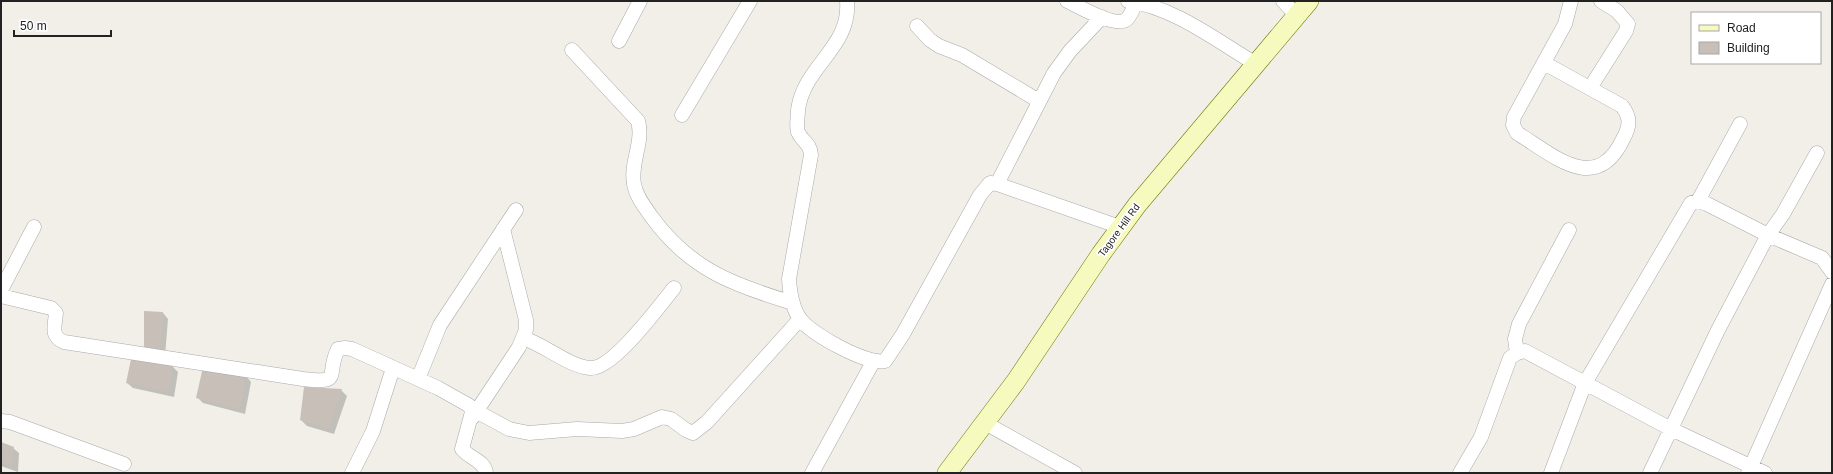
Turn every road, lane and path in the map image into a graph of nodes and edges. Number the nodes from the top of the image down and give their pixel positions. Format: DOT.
graph roads {
  1 [pos="640,1"];
  2 [pos="750,1"];
  3 [pos="847,1"];
  4 [pos="1067,1"];
  5 [pos="1283,1"];
  6 [pos="1309,1"];
  7 [pos="1571,1"];
  8 [pos="1601,1"];
  9 [pos="1132,2"];
  10 [pos="1297,16"];
  11 [pos="1102,17"];
  12 [pos="917,26"];
  13 [pos="618,41"];
  14 [pos="572,50"];
  15 [pos="1544,63"];
  16 [pos="1256,64"];
  17 [pos="1590,88"];
  18 [pos="1039,101"];
  19 [pos="682,115"];
  20 [pos="1740,124"];
  21 [pos="1817,153"];
  22 [pos="997,184"];
  23 [pos="1698,201"];
  24 [pos="516,210"];
  25 [pos="34,227"];
  26 [pos="1120,227"];
  27 [pos="503,229"];
  28 [pos="1569,230"];
  29 [pos="1768,235"];
  30 [pos="1832,272"];
  31 [pos="1832,284"];
  32 [pos="674,288"];
  33 [pos="1,290"];
  34 [pos="1,296"];
  35 [pos="793,303"];
  36 [pos="800,319"];
  37 [pos="523,338"];
  38 [pos="1517,352"];
  39 [pos="873,362"];
  40 [pos="393,368"];
  41 [pos="418,379"];
  42 [pos="1585,383"];
  43 [pos="474,416"];
  44 [pos="1,421"];
  45 [pos="985,423"];
  46 [pos="1671,429"];
  47 [pos="124,464"];
  48 [pos="1750,470"];
  49 [pos="954,471"];
  50 [pos="352,473"];
  51 [pos="486,473"];
  52 [pos="812,473"];
  53 [pos="1075,473"];
  54 [pos="1460,473"];
  55 [pos="1551,473"];
  56 [pos="1650,473"];
  57 [pos="1765,473"];
  1 -- 13 [label="street"];
  2 -- 19 [label="street"];
  3 -- 35 [label="street"];
  4 -- 11 [label="street"];
  5 -- 10 [label="street"];
  6 -- 10 [label="main road, Tagore Hill Rd"];
  7 -- 15 [label="street"];
  8 -- 17 [label="street"];
  9 -- 11 [label="street"];
  9 -- 16 [label="street"];
  10 -- 16 [label="main road, Tagore Hill Rd"];
  11 -- 18 [label="street"];
  12 -- 18 [label="street"];
  14 -- 35 [label="street"];
  15 -- 17 [label="street"];
  15 -- 17 [label="street"];
  16 -- 26 [label="main road, Tagore Hill Rd"];
  18 -- 22 [label="street"];
  20 -- 23 [label="street"];
  21 -- 29 [label="street"];
  22 -- 26 [label="street"];
  22 -- 39 [label="street"];
  23 -- 29 [label="street"];
  23 -- 42 [label="street"];
  24 -- 27 [label="street"];
  25 -- 33 [label="street"];
  26 -- 45 [label="main road, Tagore Hill Rd"];
  27 -- 37 [label="street"];
  27 -- 41 [label="street"];
  28 -- 38 [label="street"];
  29 -- 30 [label="street"];
  29 -- 46 [label="street"];
  31 -- 48 [label="street"];
  32 -- 37 [label="street"];
  34 -- 40 [label="street"];
  35 -- 36 [label="street"];
  36 -- 39 [label="street"];
  36 -- 43 [label="street"];
  37 -- 43 [label="street"];
  38 -- 42 [label="street"];
  38 -- 54 [label="street"];
  39 -- 52 [label="street"];
  40 -- 41 [label="street"];
  40 -- 50 [label="street"];
  41 -- 43 [label="street"];
  42 -- 46 [label="street"];
  42 -- 55 [label="street"];
  43 -- 51 [label="street"];
  44 -- 47 [label="street"];
  45 -- 49 [label="main road, Tagore Hill Rd"];
  45 -- 53 [label="street"];
  46 -- 48 [label="street"];
  46 -- 56 [label="street"];
  48 -- 57 [label="street"];
}
